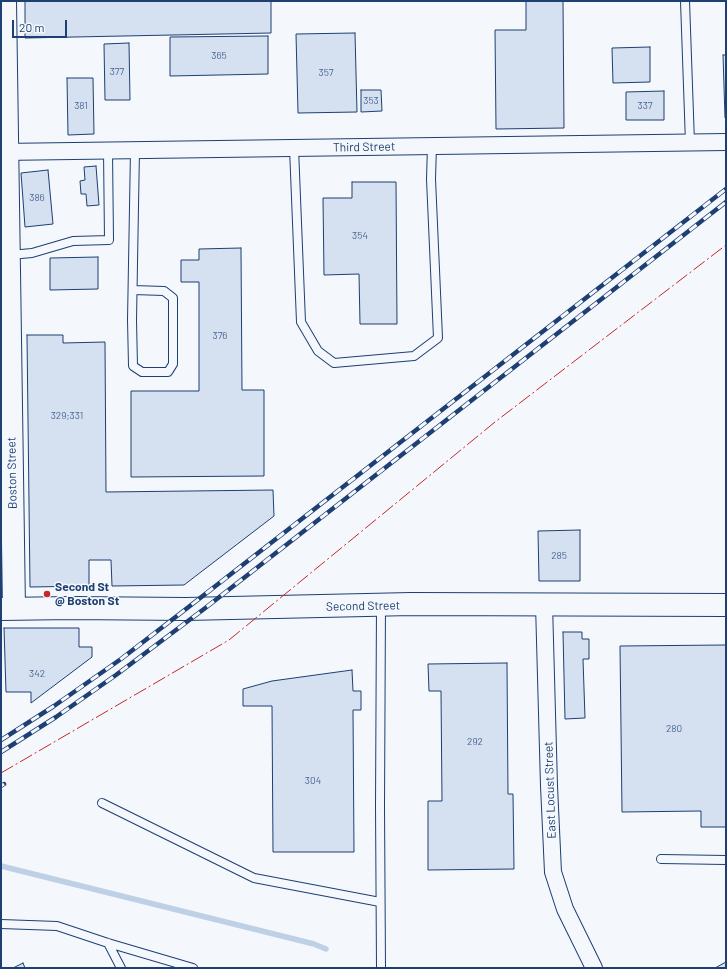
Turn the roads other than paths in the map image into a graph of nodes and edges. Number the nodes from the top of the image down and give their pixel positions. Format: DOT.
graph roads {
  1 [pos="5,1"];
  2 [pos="685,1"];
  3 [pos="726,142"];
  4 [pos="690,143"];
  5 [pos="432,146"];
  6 [pos="294,148"];
  7 [pos="108,150"];
  8 [pos="135,150"];
  9 [pos="4,152"];
  10 [pos="9,255"];
  11 [pos="133,290"];
  12 [pos="6,374"];
  13 [pos="544,604"];
  14 [pos="381,605"];
  15 [pos="726,605"];
  16 [pos="8,609"];
  17 [pos="102,802"];
  18 [pos="661,859"];
  19 [pos="726,860"];
  20 [pos="380,902"];
  21 [pos="2,925"];
  22 [pos="108,943"];
  23 [pos="121,968"];
  24 [pos="193,968"];
  25 [pos="381,968"];
  26 [pos="594,968"];
  1 -- 9 [label="main road, Boston Street"];
  2 -- 4 [label="lane"];
  3 -- 4 [label="street, Third Street"];
  4 -- 5 [label="street, Third Street"];
  5 -- 6 [label="street, Third Street"];
  5 -- 6 [label="lane"];
  6 -- 8 [label="street, Third Street"];
  7 -- 8 [label="street, Third Street"];
  7 -- 9 [label="street, Third Street"];
  7 -- 10 [label="lane"];
  8 -- 11 [label="lane"];
  9 -- 10 [label="main road, Boston Street"];
  10 -- 12 [label="main road, Boston Street"];
  11 -- 11 [label="lane"];
  12 -- 16 [label="main road, Boston Street"];
  13 -- 14 [label="main road, Second Street"];
  13 -- 15 [label="main road, Second Street"];
  13 -- 26 [label="street, East Locust Street"];
  14 -- 16 [label="main road, Second Street"];
  14 -- 20 [label="lane"];
  17 -- 20 [label="lane"];
  18 -- 19 [label="lane"];
  20 -- 25 [label="lane"];
  21 -- 22 [label="lane"];
  22 -- 23 [label="lane"];
  22 -- 24 [label="lane"];
}
